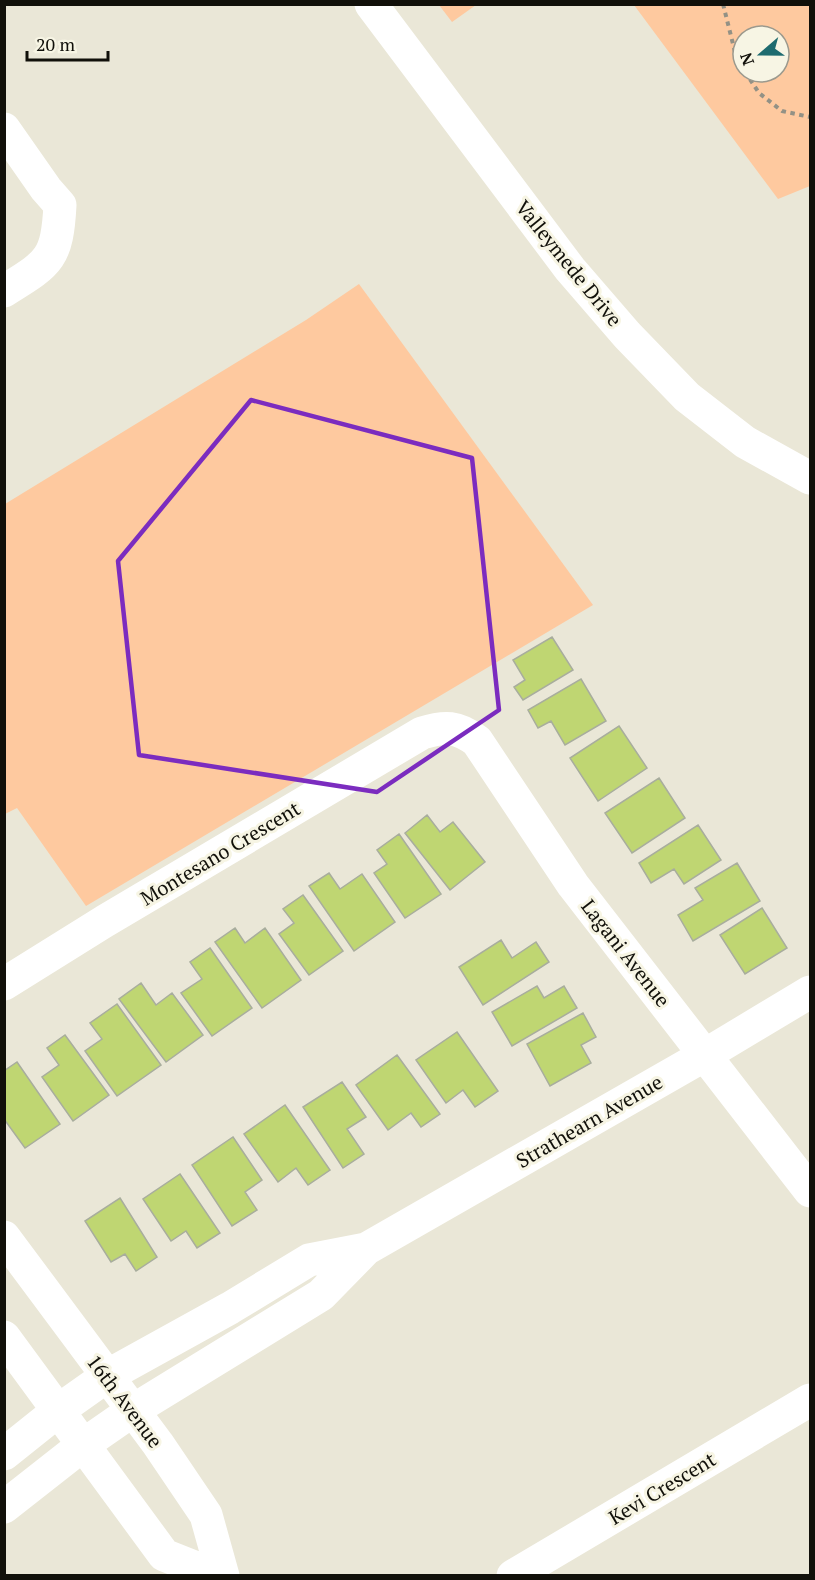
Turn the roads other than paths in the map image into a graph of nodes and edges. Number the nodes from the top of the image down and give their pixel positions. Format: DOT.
graph roads {
  1 [pos="370,4"];
  2 [pos="4,129"];
  3 [pos="4,291"];
  4 [pos="810,478"];
  5 [pos="438,728"];
  6 [pos="4,984"];
  7 [pos="810,992"];
  8 [pos="705,1055"];
  9 [pos="810,1191"];
  10 [pos="4,1237"];
  11 [pos="366,1249"];
  12 [pos="4,1337"];
  13 [pos="107,1376"];
  14 [pos="810,1401"];
  15 [pos="59,1410"];
  16 [pos="132,1411"];
  17 [pos="83,1445"];
  18 [pos="4,1454"];
  19 [pos="4,1507"];
  20 [pos="217,1575"];
  21 [pos="223,1575"];
  22 [pos="513,1575"];
  1 -- 4 [label="street, Valleymede Drive"];
  2 -- 3 [label="street"];
  5 -- 6 [label="street, Montesano Crescent"];
  5 -- 8 [label="street, Lagani Avenue"];
  7 -- 8 [label="street, Strathearn Avenue"];
  8 -- 9 [label="street, Lagani Avenue"];
  8 -- 11 [label="street, Strathearn Avenue"];
  10 -- 13 [label="street, 16th Avenue"];
  11 -- 13 [label="street, Strathearn Avenue"];
  11 -- 16 [label="street, Strathearn Avenue"];
  12 -- 15 [label="street"];
  13 -- 15 [label="street, Strathearn Avenue"];
  13 -- 16 [label="street, 16th Avenue"];
  14 -- 22 [label="street, Kevi Crescent"];
  15 -- 17 [label="street"];
  15 -- 18 [label="street, Strathearn Avenue"];
  16 -- 17 [label="street, Strathearn Avenue"];
  16 -- 21 [label="street, 16th Avenue"];
  17 -- 19 [label="street, Strathearn Avenue"];
  17 -- 20 [label="street"];
}
